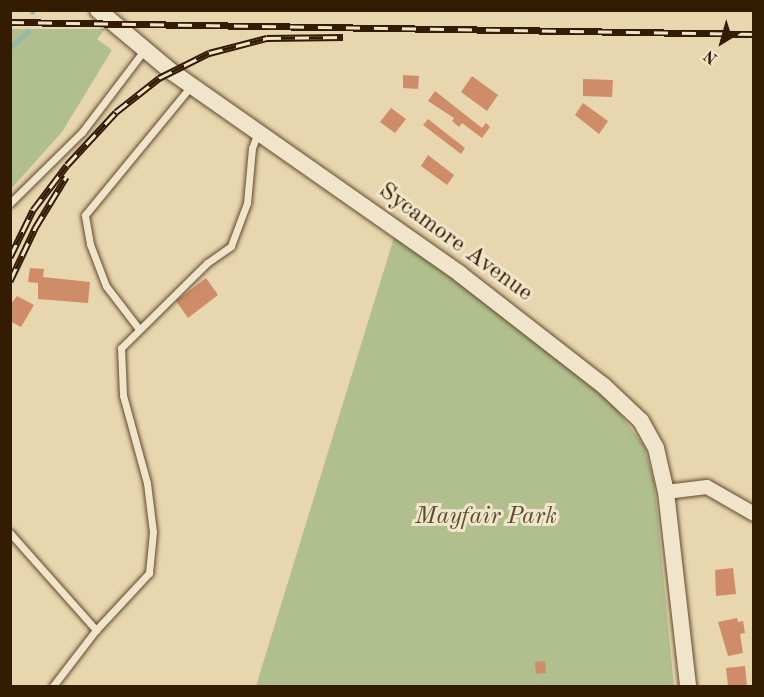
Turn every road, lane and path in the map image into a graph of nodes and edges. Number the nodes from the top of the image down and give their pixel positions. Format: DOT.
graph roads {
  1 [pos="98,10"];
  2 [pos="145,49"];
  3 [pos="192,85"];
  4 [pos="258,132"];
  5 [pos="10,203"];
  6 [pos="139,329"];
  7 [pos="666,492"];
  8 [pos="753,514"];
  9 [pos="10,533"];
  10 [pos="96,630"];
  11 [pos="53,687"];
  12 [pos="688,687"];
  1 -- 2 [label="street, Sycamore Avenue"];
  2 -- 3 [label="street, Sycamore Avenue"];
  2 -- 5 [label="lane"];
  3 -- 4 [label="street, Sycamore Avenue"];
  3 -- 6 [label="lane"];
  4 -- 6 [label="lane"];
  4 -- 7 [label="street, Sycamore Avenue"];
  6 -- 10 [label="lane"];
  7 -- 8 [label="street"];
  7 -- 12 [label="street, Sycamore Avenue"];
  9 -- 10 [label="lane"];
  10 -- 11 [label="lane"];
}
